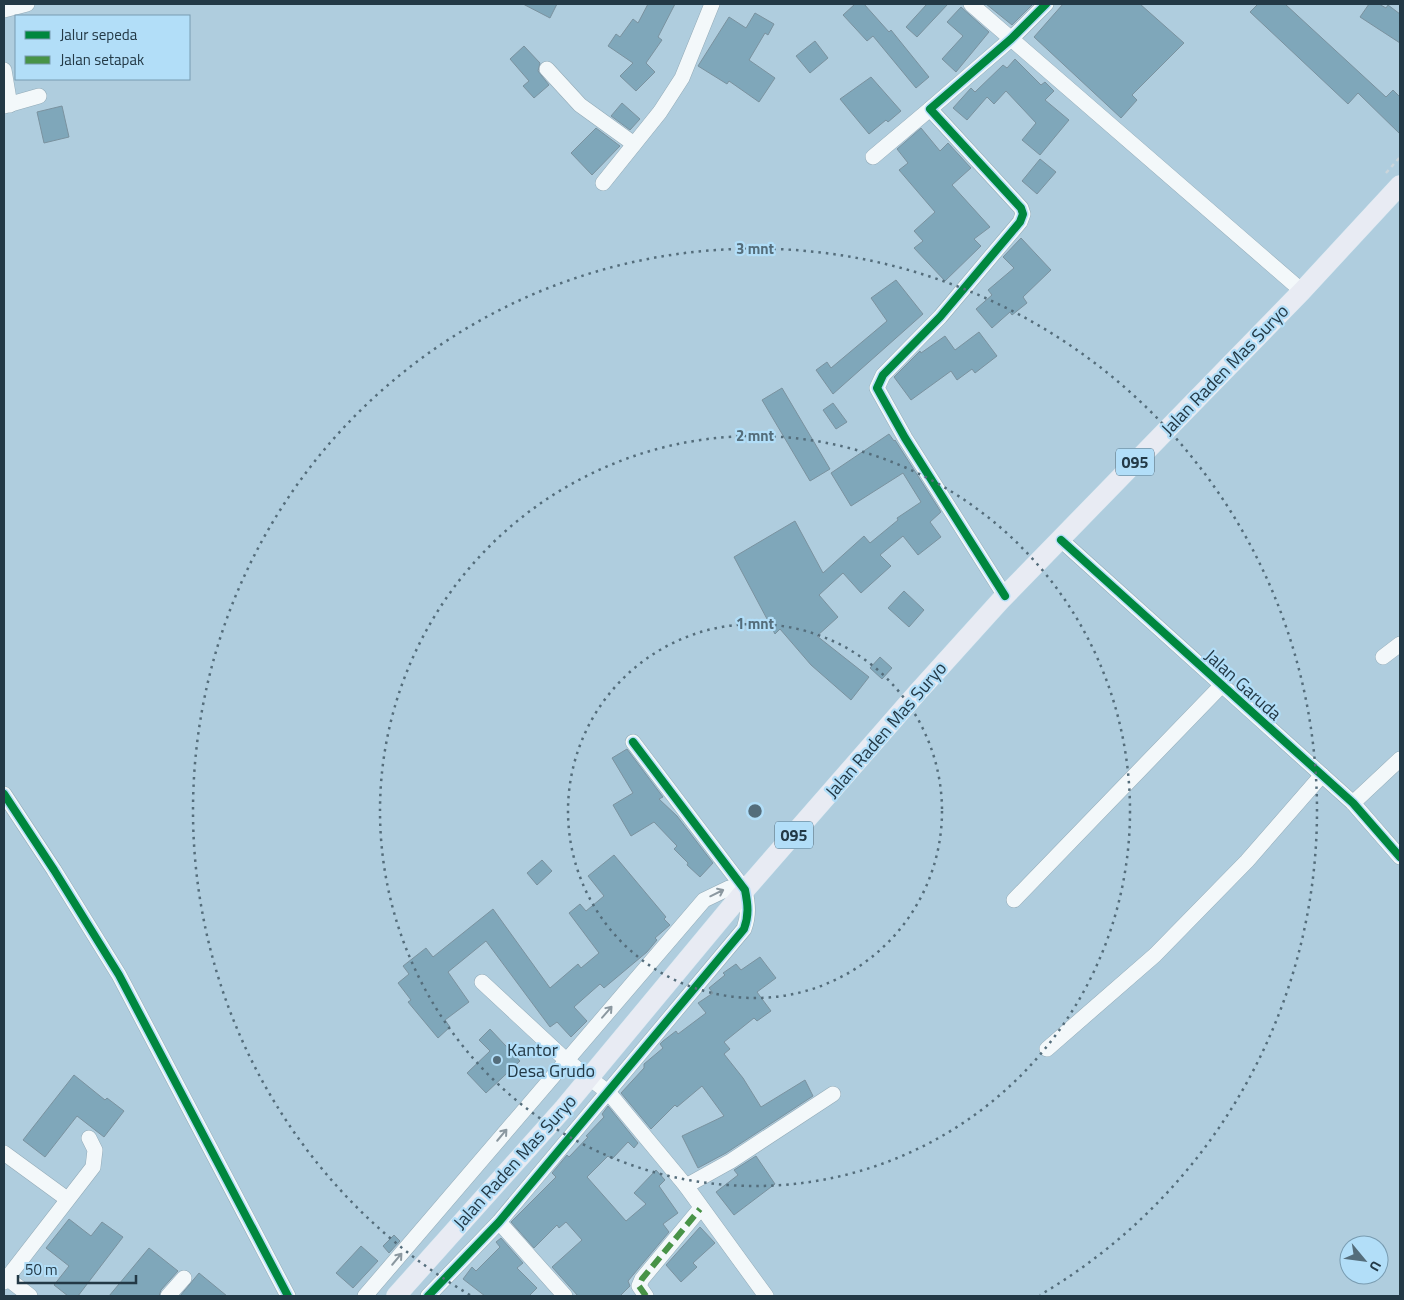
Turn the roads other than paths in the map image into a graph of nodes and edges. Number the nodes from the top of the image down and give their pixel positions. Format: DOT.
graph roads {
  1 [pos="27,4"];
  2 [pos="712,4"];
  3 [pos="972,4"];
  4 [pos="1046,4"];
  5 [pos="4,10"];
  6 [pos="1011,39"];
  7 [pos="547,69"];
  8 [pos="4,70"];
  9 [pos="39,96"];
  10 [pos="7,106"];
  11 [pos="930,109"];
  12 [pos="634,144"];
  13 [pos="873,157"];
  14 [pos="603,183"];
  15 [pos="1400,185"];
  16 [pos="1302,291"];
  17 [pos="1061,540"];
  18 [pos="1005,596"];
  19 [pos="1400,644"];
  20 [pos="1383,657"];
  21 [pos="1222,686"];
  22 [pos="633,742"];
  23 [pos="1400,759"];
  24 [pos="1322,775"];
  25 [pos="4,794"];
  26 [pos="1353,803"];
  27 [pos="1400,857"];
  28 [pos="745,890"];
  29 [pos="1014,900"];
  30 [pos="482,982"];
  31 [pos="1047,1049"];
  32 [pos="566,1060"];
  33 [pos="589,1078"];
  34 [pos="609,1093"];
  35 [pos="833,1094"];
  36 [pos="89,1138"];
  37 [pos="4,1153"];
  38 [pos="686,1186"];
  39 [pos="68,1199"];
  40 [pos="700,1209"];
  41 [pos="499,1222"];
  42 [pos="184,1278"];
  43 [pos="5,1280"];
  44 [pos="30,1296"];
  45 [pos="168,1296"];
  46 [pos="288,1296"];
  47 [pos="365,1296"];
  48 [pos="396,1296"];
  49 [pos="428,1296"];
  50 [pos="565,1296"];
  51 [pos="646,1296"];
  52 [pos="766,1296"];
  1 -- 5 [label="street"];
  2 -- 12 [label="street"];
  3 -- 6 [label="street"];
  4 -- 6 [label="street"];
  6 -- 11 [label="street"];
  6 -- 16 [label="street"];
  7 -- 12 [label="street"];
  8 -- 10 [label="street"];
  9 -- 10 [label="street"];
  11 -- 13 [label="street"];
  11 -- 18 [label="street"];
  12 -- 14 [label="street"];
  15 -- 16 [label="main road, Jalan Raden Mas Suryo / 095"];
  16 -- 17 [label="main road, Jalan Raden Mas Suryo / 095"];
  17 -- 18 [label="main road, Jalan Raden Mas Suryo / 095"];
  17 -- 21 [label="street, Jalan Garuda"];
  18 -- 28 [label="main road, Jalan Raden Mas Suryo / 095"];
  19 -- 20 [label="street"];
  21 -- 24 [label="street, Jalan Garuda"];
  21 -- 29 [label="street"];
  22 -- 28 [label="street"];
  23 -- 26 [label="street"];
  24 -- 26 [label="street, Jalan Garuda"];
  24 -- 31 [label="street"];
  25 -- 46 [label="street"];
  26 -- 27 [label="street, Jalan Garuda"];
  32 -- 28 [label="street, one-way"];
  28 -- 33 [label="main road, Jalan Raden Mas Suryo / 095"];
  28 -- 34 [label="street"];
  30 -- 32 [label="street"];
  32 -- 33 [label="street"];
  47 -- 32 [label="street, one-way"];
  33 -- 34 [label="street"];
  33 -- 48 [label="main road, Jalan Raden Mas Suryo / 095"];
  34 -- 38 [label="street"];
  34 -- 41 [label="street"];
  35 -- 38 [label="street"];
  36 -- 39 [label="street"];
  37 -- 39 [label="street"];
  38 -- 40 [label="street"];
  39 -- 43 [label="street"];
  40 -- 51 [label="street"];
  40 -- 52 [label="street"];
  41 -- 49 [label="street"];
  41 -- 50 [label="street"];
  42 -- 45 [label="street"];
  43 -- 44 [label="street"];
}
